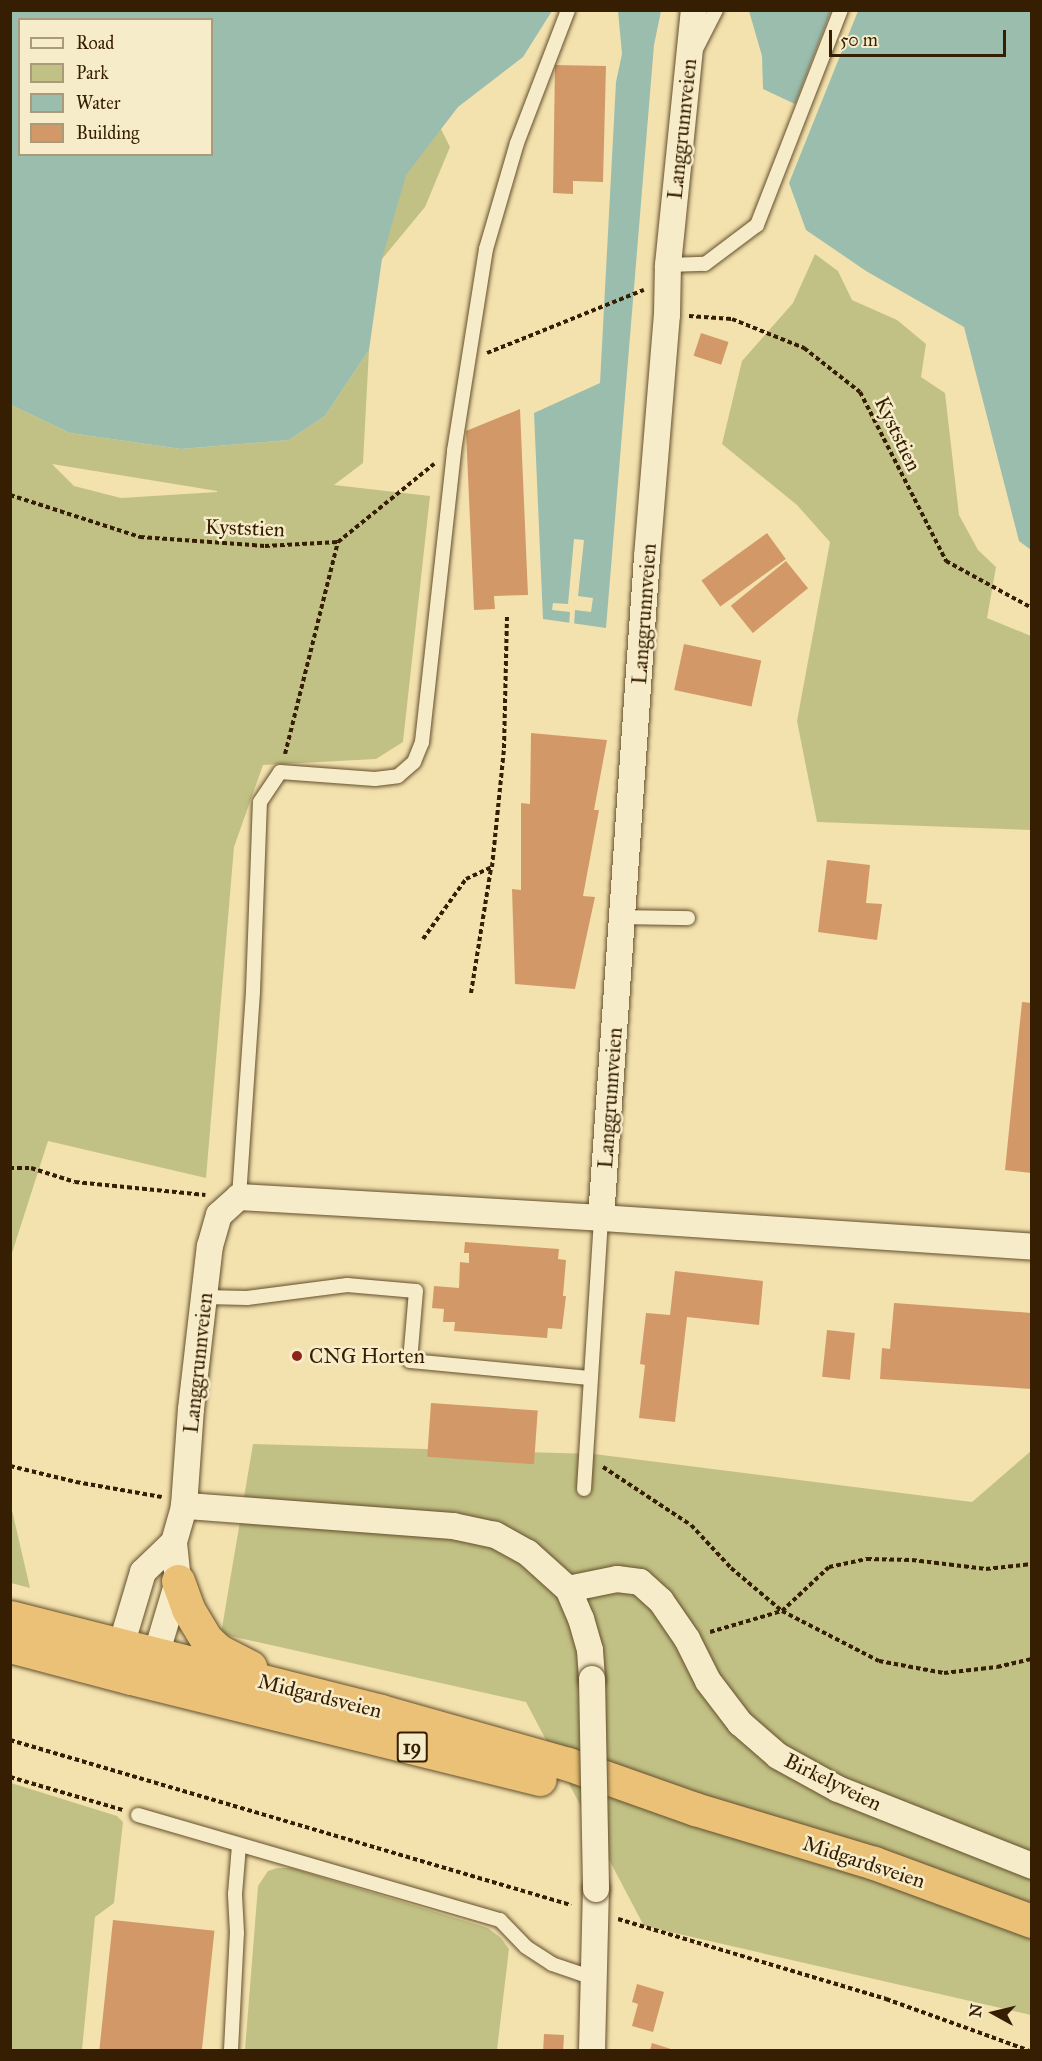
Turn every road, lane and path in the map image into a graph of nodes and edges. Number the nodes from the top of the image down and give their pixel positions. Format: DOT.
graph roads {
  1 [pos="568,10"];
  2 [pos="694,10"];
  3 [pos="716,10"];
  4 [pos="841,10"];
  5 [pos="687,67"];
  6 [pos="668,265"];
  7 [pos="650,287"];
  8 [pos="667,315"];
  9 [pos="470,361"];
  10 [pos="454,452"];
  11 [pos="10,495"];
  12 [pos="338,542"];
  13 [pos="1032,608"];
  14 [pos="507,617"];
  15 [pos="280,772"];
  16 [pos="492,867"];
  17 [pos="623,917"];
  18 [pos="688,918"];
  19 [pos="423,939"];
  20 [pos="471,993"];
  21 [pos="10,1168"];
  22 [pos="239,1197"];
  23 [pos="601,1218"];
  24 [pos="1032,1247"];
  25 [pos="205,1297"];
  26 [pos="590,1378"];
  27 [pos="585,1455"];
  28 [pos="10,1466"];
  29 [pos="584,1489"];
  30 [pos="184,1506"];
  31 [pos="174,1542"];
  32 [pos="1032,1564"];
  33 [pos="178,1581"];
  34 [pos="568,1589"];
  35 [pos="782,1611"];
  36 [pos="10,1617"];
  37 [pos="687,1639"];
  38 [pos="10,1646"];
  39 [pos="121,1646"];
  40 [pos="156,1655"];
  41 [pos="1032,1659"];
  42 [pos="130,1678"];
  43 [pos="286,1687"];
  44 [pos="10,1740"];
  45 [pos="10,1777"];
  46 [pos="695,1809"];
  47 [pos="138,1815"];
  48 [pos="239,1845"];
  49 [pos="1032,1866"];
  50 [pos="596,1900"];
  51 [pos="1032,1921"];
  52 [pos="593,1978"];
  53 [pos="231,2050"];
  54 [pos="592,2050"];
  55 [pos="1028,2050"];
  1 -- 9 [label="lane"];
  2 -- 5 [label="street, Langgrunnveien"];
  3 -- 5 [label="lane"];
  4 -- 6 [label="lane"];
  5 -- 6 [label="street, Langgrunnveien"];
  6 -- 8 [label="street, Langgrunnveien"];
  7 -- 9 [label="path"];
  8 -- 13 [label="path, Kyststien"];
  8 -- 17 [label="street, Langgrunnveien"];
  9 -- 10 [label="lane"];
  10 -- 12 [label="path"];
  10 -- 15 [label="lane"];
  11 -- 12 [label="path, Kyststien"];
  12 -- 15 [label="path"];
  14 -- 16 [label="path"];
  15 -- 22 [label="lane"];
  16 -- 19 [label="path"];
  16 -- 20 [label="path"];
  17 -- 18 [label="lane"];
  17 -- 23 [label="street, Langgrunnveien"];
  21 -- 22 [label="path"];
  22 -- 23 [label="street"];
  22 -- 25 [label="street, Langgrunnveien"];
  23 -- 24 [label="street"];
  23 -- 26 [label="lane, Langgrunnveien"];
  25 -- 26 [label="lane"];
  25 -- 30 [label="street, Langgrunnveien"];
  26 -- 27 [label="lane, Langgrunnveien"];
  27 -- 29 [label="lane, Langgrunnveien"];
  27 -- 35 [label="path"];
  28 -- 30 [label="path"];
  30 -- 31 [label="street, Langgrunnveien"];
  30 -- 34 [label="street"];
  31 -- 33 [label="street, Langgrunnveien"];
  31 -- 39 [label="street"];
  32 -- 35 [label="path"];
  33 -- 40 [label="street, Langgrunnveien"];
  33 -- 43 [label="highway, 19"];
  34 -- 37 [label="street, Birkelyveien"];
  34 -- 50 [label="street, bridge"];
  35 -- 37 [label="path"];
  35 -- 41 [label="path"];
  36 -- 39 [label="highway, Midgardsveien / 19"];
  37 -- 49 [label="street, Birkelyveien"];
  38 -- 42 [label="highway, Midgardsveien / 19"];
  39 -- 40 [label="highway, Midgardsveien / 19"];
  39 -- 42 [label="street"];
  40 -- 42 [label="street"];
  40 -- 43 [label="highway, Midgardsveien / 19"];
  42 -- 46 [label="highway, Midgardsveien / 19"];
  43 -- 46 [label="highway, Midgardsveien / 19"];
  44 -- 50 [label="path"];
  45 -- 47 [label="path"];
  46 -- 51 [label="highway, Midgardsveien / 19"];
  47 -- 48 [label="lane"];
  48 -- 52 [label="lane"];
  48 -- 53 [label="lane"];
  50 -- 52 [label="street"];
  50 -- 55 [label="path"];
  52 -- 54 [label="street"];
}
